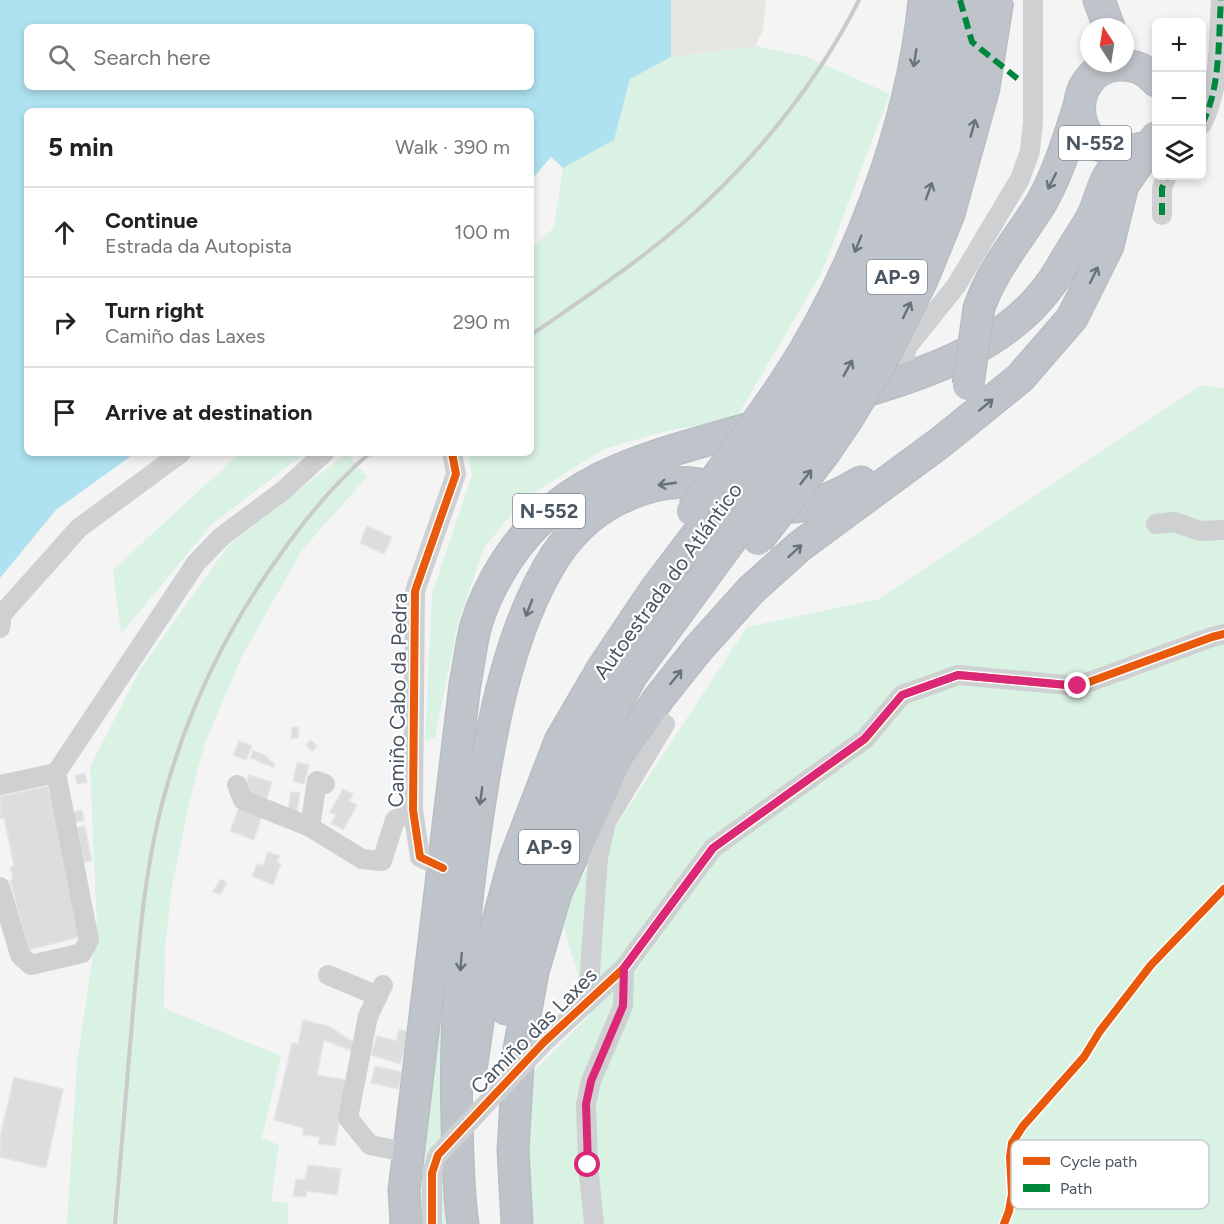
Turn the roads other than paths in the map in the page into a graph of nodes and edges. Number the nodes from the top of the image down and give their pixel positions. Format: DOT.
graph roads {
  1 [pos="924,0"];
  2 [pos="950,0"];
  3 [pos="970,0"];
  4 [pos="998,0"];
  5 [pos="1033,0"];
  6 [pos="1086,0"];
  7 [pos="1099,0"];
  8 [pos="1221,0"];
  9 [pos="1089,18"];
  10 [pos="1106,18"];
  11 [pos="1134,63"];
  12 [pos="1098,72"];
  13 [pos="1152,77"];
  14 [pos="1086,83"];
  15 [pos="1206,114"];
  16 [pos="1087,135"];
  17 [pos="1152,141"];
  18 [pos="1152,144"];
  19 [pos="1126,153"];
  20 [pos="1165,180"];
  21 [pos="1162,214"];
  22 [pos="1071,250"];
  23 [pos="906,379"];
  24 [pos="177,456"];
  25 [pos="321,456"];
  26 [pos="453,456"];
  27 [pos="705,509"];
  28 [pos="1156,524"];
  29 [pos="752,530"];
  30 [pos="1224,530"];
  31 [pos="0,628"];
  32 [pos="1224,634"];
  33 [pos="665,724"];
  34 [pos="56,773"];
  35 [pos="325,784"];
  36 [pos="0,785"];
  37 [pos="237,785"];
  38 [pos="413,810"];
  39 [pos="310,827"];
  40 [pos="443,868"];
  41 [pos="0,887"];
  42 [pos="624,968"];
  43 [pos="328,975"];
  44 [pos="592,997"];
  45 [pos="421,1040"];
  46 [pos="400,1151"];
  47 [pos="388,1224"];
  48 [pos="406,1224"];
  49 [pos="432,1224"];
  50 [pos="463,1224"];
  51 [pos="470,1224"];
  52 [pos="501,1224"];
  53 [pos="518,1224"];
  54 [pos="594,1224"];
  1 -- 27 [label="highway, one-way, bridge"];
  2 -- 27 [label="highway, Autoestrada do Atlántico / AP-9, bridge"];
  29 -- 3 [label="highway, Autoestrada do Atlántico / AP-9, one-way, bridge"];
  29 -- 4 [label="highway, one-way, bridge"];
  5 -- 23 [label="street"];
  6 -- 9 [label="highway"];
  7 -- 10 [label="highway"];
  8 -- 15 [label="street"];
  11 -- 13 [label="highway"];
  12 -- 14 [label="highway"];
  14 -- 16 [label="highway, N-552"];
  14 -- 50 [label="highway, one-way, bridge"];
  16 -- 19 [label="highway, N-552"];
  16 -- 22 [label="highway, N-552"];
  17 -- 19 [label="highway, N-552"];
  53 -- 18 [label="highway, one-way"];
  19 -- 22 [label="highway, N-552"];
  20 -- 21 [label="street"];
  22 -- 23 [label="highway, N-552"];
  23 -- 40 [label="highway, N-552"];
  24 -- 31 [label="street"];
  25 -- 34 [label="street"];
  26 -- 38 [label="street, Camiño Cabo da Pedra"];
  27 -- 51 [label="highway, Autoestrada do Atlántico / AP-9"];
  28 -- 30 [label="street"];
  29 -- 52 [label="highway, Autoestrada do Atlántico / AP-9"];
  32 -- 42 [label="street, Camiño das Laxes"];
  33 -- 44 [label="street, Camiño das Laxes"];
  34 -- 36 [label="street"];
  34 -- 41 [label="street"];
  35 -- 39 [label="street"];
  37 -- 39 [label="street, Camiño Cabo da Pedra"];
  38 -- 39 [label="street, Camiño Cabo da Pedra"];
  38 -- 40 [label="street, Camiño Cabo da Pedra"];
  40 -- 45 [label="highway, N-552"];
  42 -- 44 [label="street, Camiño das Laxes"];
  42 -- 54 [label="street"];
  43 -- 46 [label="street"];
  44 -- 49 [label="street, Camiño das Laxes, bridge"];
  45 -- 46 [label="highway, N-552"];
  45 -- 48 [label="highway, N-552"];
  46 -- 47 [label="highway, N-552"];
}
